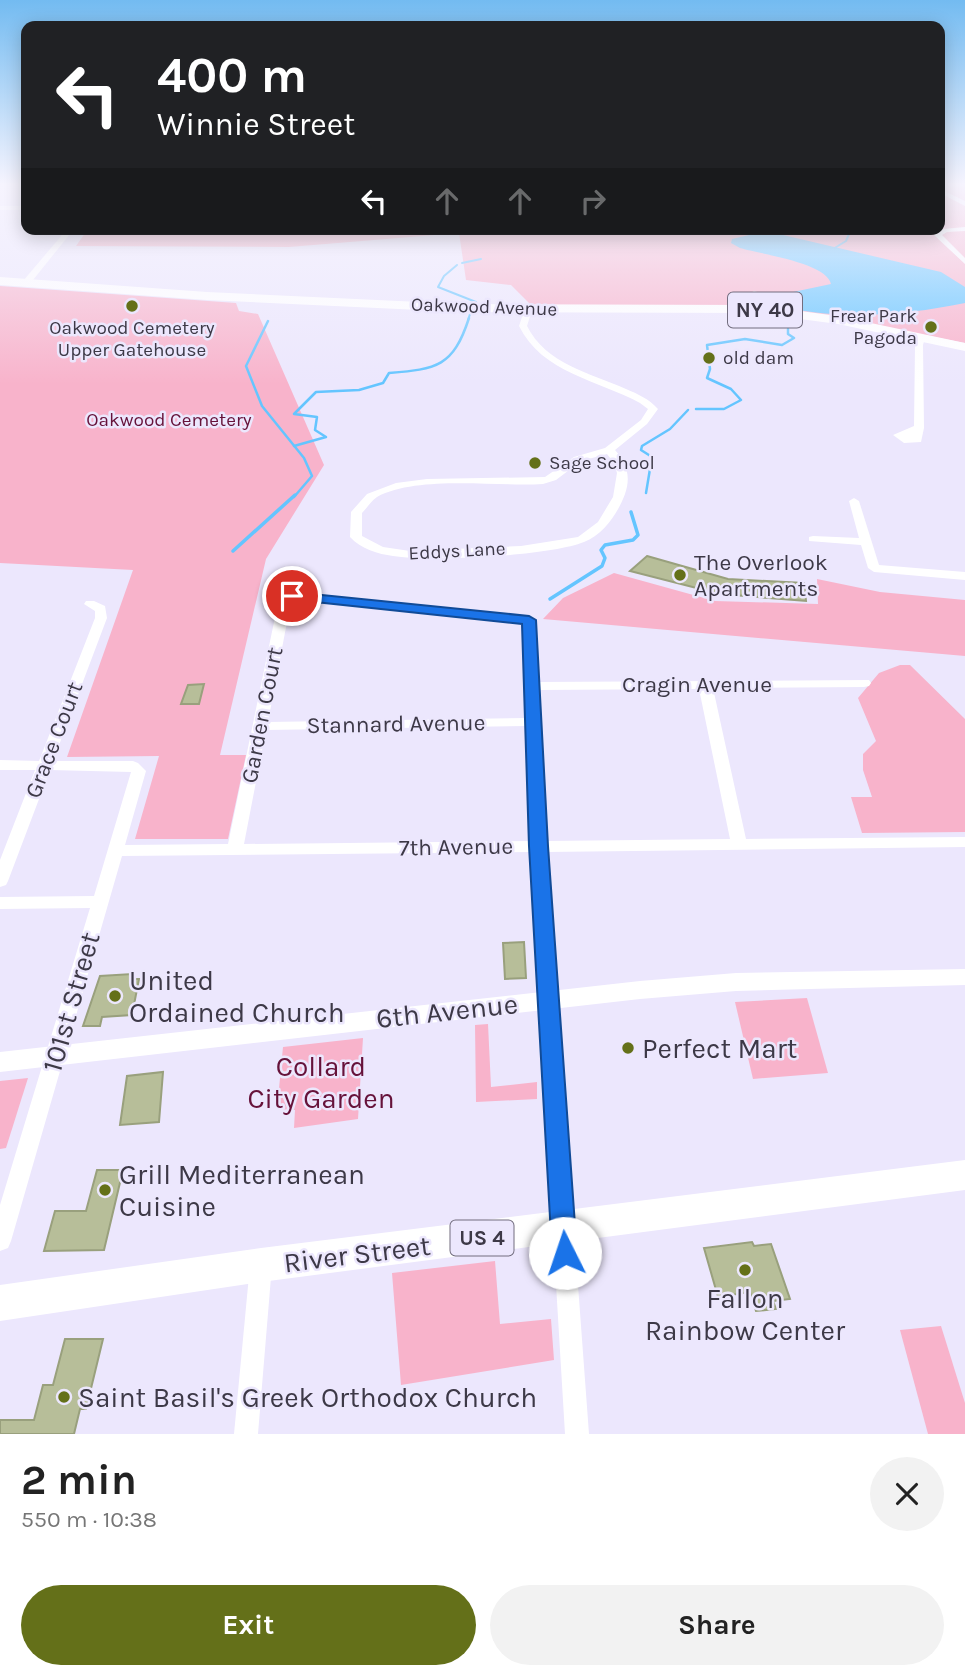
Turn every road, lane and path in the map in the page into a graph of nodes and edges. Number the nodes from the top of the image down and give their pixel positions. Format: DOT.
graph roads {
  1 [pos="53,251"];
  2 [pos="0,281"];
  3 [pos="26,283"];
  4 [pos="757,293"];
  5 [pos="728,308"];
  6 [pos="528,310"];
  7 [pos="921,338"];
  8 [pos="965,348"];
  9 [pos="919,428"];
  10 [pos="609,450"];
  11 [pos="854,501"];
  12 [pos="813,539"];
  13 [pos="865,542"];
  14 [pos="965,576"];
  15 [pos="285,580"];
  16 [pos="285,598"];
  17 [pos="90,604"];
  18 [pos="864,683"];
  19 [pos="705,685"];
  20 [pos="531,686"];
  21 [pos="532,722"];
  22 [pos="260,726"];
  23 [pos="0,765"];
  24 [pos="45,766"];
  25 [pos="965,842"];
  26 [pos="739,844"];
  27 [pos="538,846"];
  28 [pos="235,850"];
  29 [pos="116,851"];
  30 [pos="0,881"];
  31 [pos="100,902"];
  32 [pos="0,903"];
  33 [pos="965,977"];
  34 [pos="550,999"];
  35 [pos="55,1055"];
  36 [pos="0,1062"];
  37 [pos="965,1175"];
  38 [pos="563,1229"];
  39 [pos="0,1241"];
  40 [pos="261,1265"];
  41 [pos="0,1303"];
  42 [pos="246,1434"];
  43 [pos="577,1434"];
  1 -- 3 [label="street"];
  2 -- 3 [label="main road, Oakwood Avenue / NY 40"];
  3 -- 6 [label="main road, Oakwood Avenue / NY 40"];
  4 -- 5 [label="street"];
  5 -- 6 [label="main road, Oakwood Avenue / NY 40"];
  5 -- 7 [label="main road, Oakwood Avenue / NY 40"];
  6 -- 10 [label="street, Eddys Lane"];
  7 -- 8 [label="main road, Oakwood Avenue / NY 40"];
  7 -- 9 [label="street"];
  10 -- 10 [label="street, Eddys Lane"];
  11 -- 13 [label="street"];
  12 -- 13 [label="street"];
  13 -- 14 [label="street"];
  15 -- 16 [label="street, Garden Court"];
  16 -- 20 [label="street"];
  16 -- 22 [label="street, Garden Court"];
  17 -- 24 [label="street, Grace Court"];
  18 -- 19 [label="street, Cragin Avenue"];
  19 -- 20 [label="street, Cragin Avenue"];
  19 -- 26 [label="street"];
  20 -- 21 [label="street"];
  21 -- 22 [label="street, Stannard Avenue"];
  21 -- 27 [label="street"];
  22 -- 28 [label="street, Garden Court"];
  23 -- 24 [label="street"];
  24 -- 29 [label="street, 101st Street"];
  24 -- 30 [label="street, Grace Court"];
  25 -- 26 [label="street, 7th Avenue"];
  26 -- 27 [label="street, 7th Avenue"];
  27 -- 28 [label="street, 7th Avenue"];
  27 -- 34 [label="street"];
  28 -- 29 [label="street, 7th Avenue"];
  29 -- 31 [label="street, 101st Street"];
  31 -- 32 [label="street"];
  31 -- 35 [label="street, 101st Street"];
  33 -- 34 [label="street, 6th Avenue"];
  34 -- 35 [label="street, 6th Avenue"];
  34 -- 38 [label="street"];
  35 -- 36 [label="street, 6th Avenue"];
  35 -- 39 [label="street, 101st Street"];
  37 -- 38 [label="main road, River Street / US 4"];
  38 -- 40 [label="main road, River Street / US 4"];
  38 -- 43 [label="street"];
  40 -- 41 [label="main road, River Street / US 4"];
  40 -- 42 [label="street"];
}
